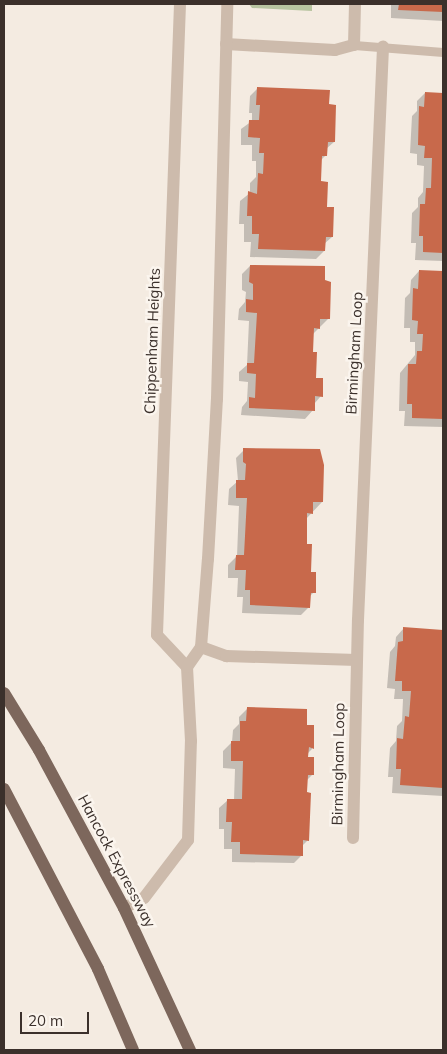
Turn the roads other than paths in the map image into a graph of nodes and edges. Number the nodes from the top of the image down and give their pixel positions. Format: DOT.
graph roads {
  1 [pos="180,4"];
  2 [pos="227,4"];
  3 [pos="355,4"];
  4 [pos="226,44"];
  5 [pos="354,45"];
  6 [pos="384,47"];
  7 [pos="443,52"];
  8 [pos="201,647"];
  9 [pos="357,660"];
  10 [pos="187,667"];
  11 [pos="4,693"];
  12 [pos="4,789"];
  13 [pos="353,838"];
  14 [pos="124,908"];
  15 [pos="133,1050"];
  16 [pos="190,1050"];
  1 -- 10 [label="street, Chippenham Heights"];
  2 -- 4 [label="street"];
  3 -- 5 [label="street"];
  4 -- 5 [label="street"];
  4 -- 8 [label="street"];
  5 -- 6 [label="lane"];
  6 -- 7 [label="lane"];
  6 -- 9 [label="street, Birmingham Loop"];
  8 -- 9 [label="street"];
  8 -- 10 [label="street"];
  9 -- 13 [label="street, Birmingham Loop"];
  10 -- 14 [label="street"];
  11 -- 14 [label="main road, Hancock Expressway"];
  12 -- 15 [label="main road"];
  14 -- 16 [label="main road, Hancock Expressway"];
}
